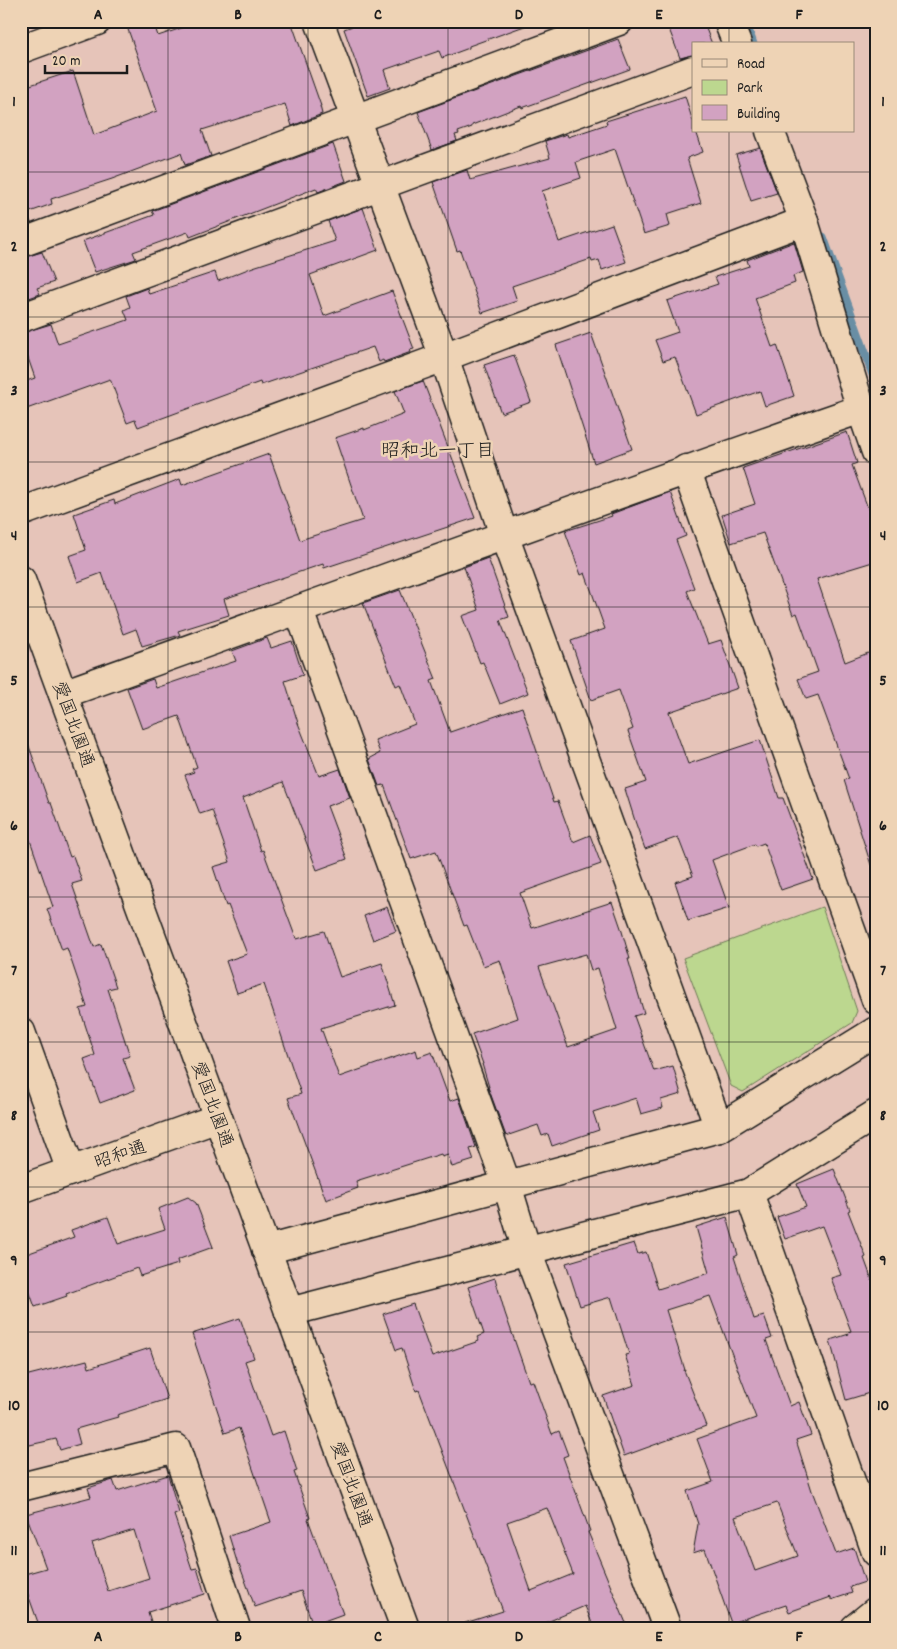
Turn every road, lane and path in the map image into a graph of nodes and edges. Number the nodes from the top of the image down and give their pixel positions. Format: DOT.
graph roads {
  1 [pos="97,21"];
  2 [pos="320,21"];
  3 [pos="619,21"];
  4 [pos="728,21"];
  5 [pos="736,42"];
  6 [pos="21,49"];
  7 [pos="692,70"];
  8 [pos="356,119"];
  9 [pos="770,132"];
  10 [pos="380,186"];
  11 [pos="804,221"];
  12 [pos="21,243"];
  13 [pos="21,318"];
  14 [pos="444,357"];
  15 [pos="861,408"];
  16 [pos="876,452"];
  17 [pos="686,469"];
  18 [pos="21,512"];
  19 [pos="504,535"];
  20 [pos="21,580"];
  21 [pos="299,611"];
  22 [pos="63,694"];
  23 [pos="876,1000"];
  24 [pos="876,1031"];
  25 [pos="21,1032"];
  26 [pos="876,1114"];
  27 [pos="218,1118"];
  28 [pos="719,1128"];
  29 [pos="71,1171"];
  30 [pos="507,1185"];
  31 [pos="21,1189"];
  32 [pos="749,1193"];
  33 [pos="266,1250"];
  34 [pos="527,1251"];
  35 [pos="289,1312"];
  36 [pos="21,1487"];
  37 [pos="876,1552"];
  38 [pos="876,1611"];
  39 [pos="236,1628"];
  40 [pos="405,1628"];
  41 [pos="667,1628"];
  42 [pos="854,1628"];
  1 -- 6 [label="street"];
  2 -- 8 [label="street"];
  3 -- 8 [label="street"];
  4 -- 5 [label="street"];
  7 -- 10 [label="street"];
  8 -- 10 [label="street"];
  8 -- 12 [label="street"];
  9 -- 11 [label="street"];
  10 -- 13 [label="street"];
  10 -- 14 [label="street"];
  11 -- 14 [label="street"];
  11 -- 15 [label="street"];
  14 -- 18 [label="street"];
  14 -- 19 [label="street"];
  15 -- 16 [label="street"];
  15 -- 17 [label="street"];
  17 -- 19 [label="street"];
  17 -- 23 [label="street"];
  19 -- 21 [label="street"];
  19 -- 28 [label="street"];
  20 -- 22 [label="street, 愛国北園通"];
  21 -- 22 [label="street"];
  21 -- 30 [label="street"];
  22 -- 27 [label="street, 愛国北園通"];
  24 -- 28 [label="street"];
  25 -- 29 [label="street"];
  26 -- 32 [label="street"];
  27 -- 29 [label="street, 昭和通"];
  27 -- 33 [label="street, 愛国北園通"];
  28 -- 30 [label="street"];
  29 -- 31 [label="street, 昭和通"];
  30 -- 33 [label="street"];
  30 -- 34 [label="street"];
  32 -- 34 [label="street"];
  32 -- 37 [label="street"];
  33 -- 35 [label="street, 愛国北園通"];
  34 -- 35 [label="street"];
  34 -- 41 [label="street"];
  35 -- 40 [label="street, 愛国北園通"];
  36 -- 39 [label="street"];
  38 -- 42 [label="street"];
}
